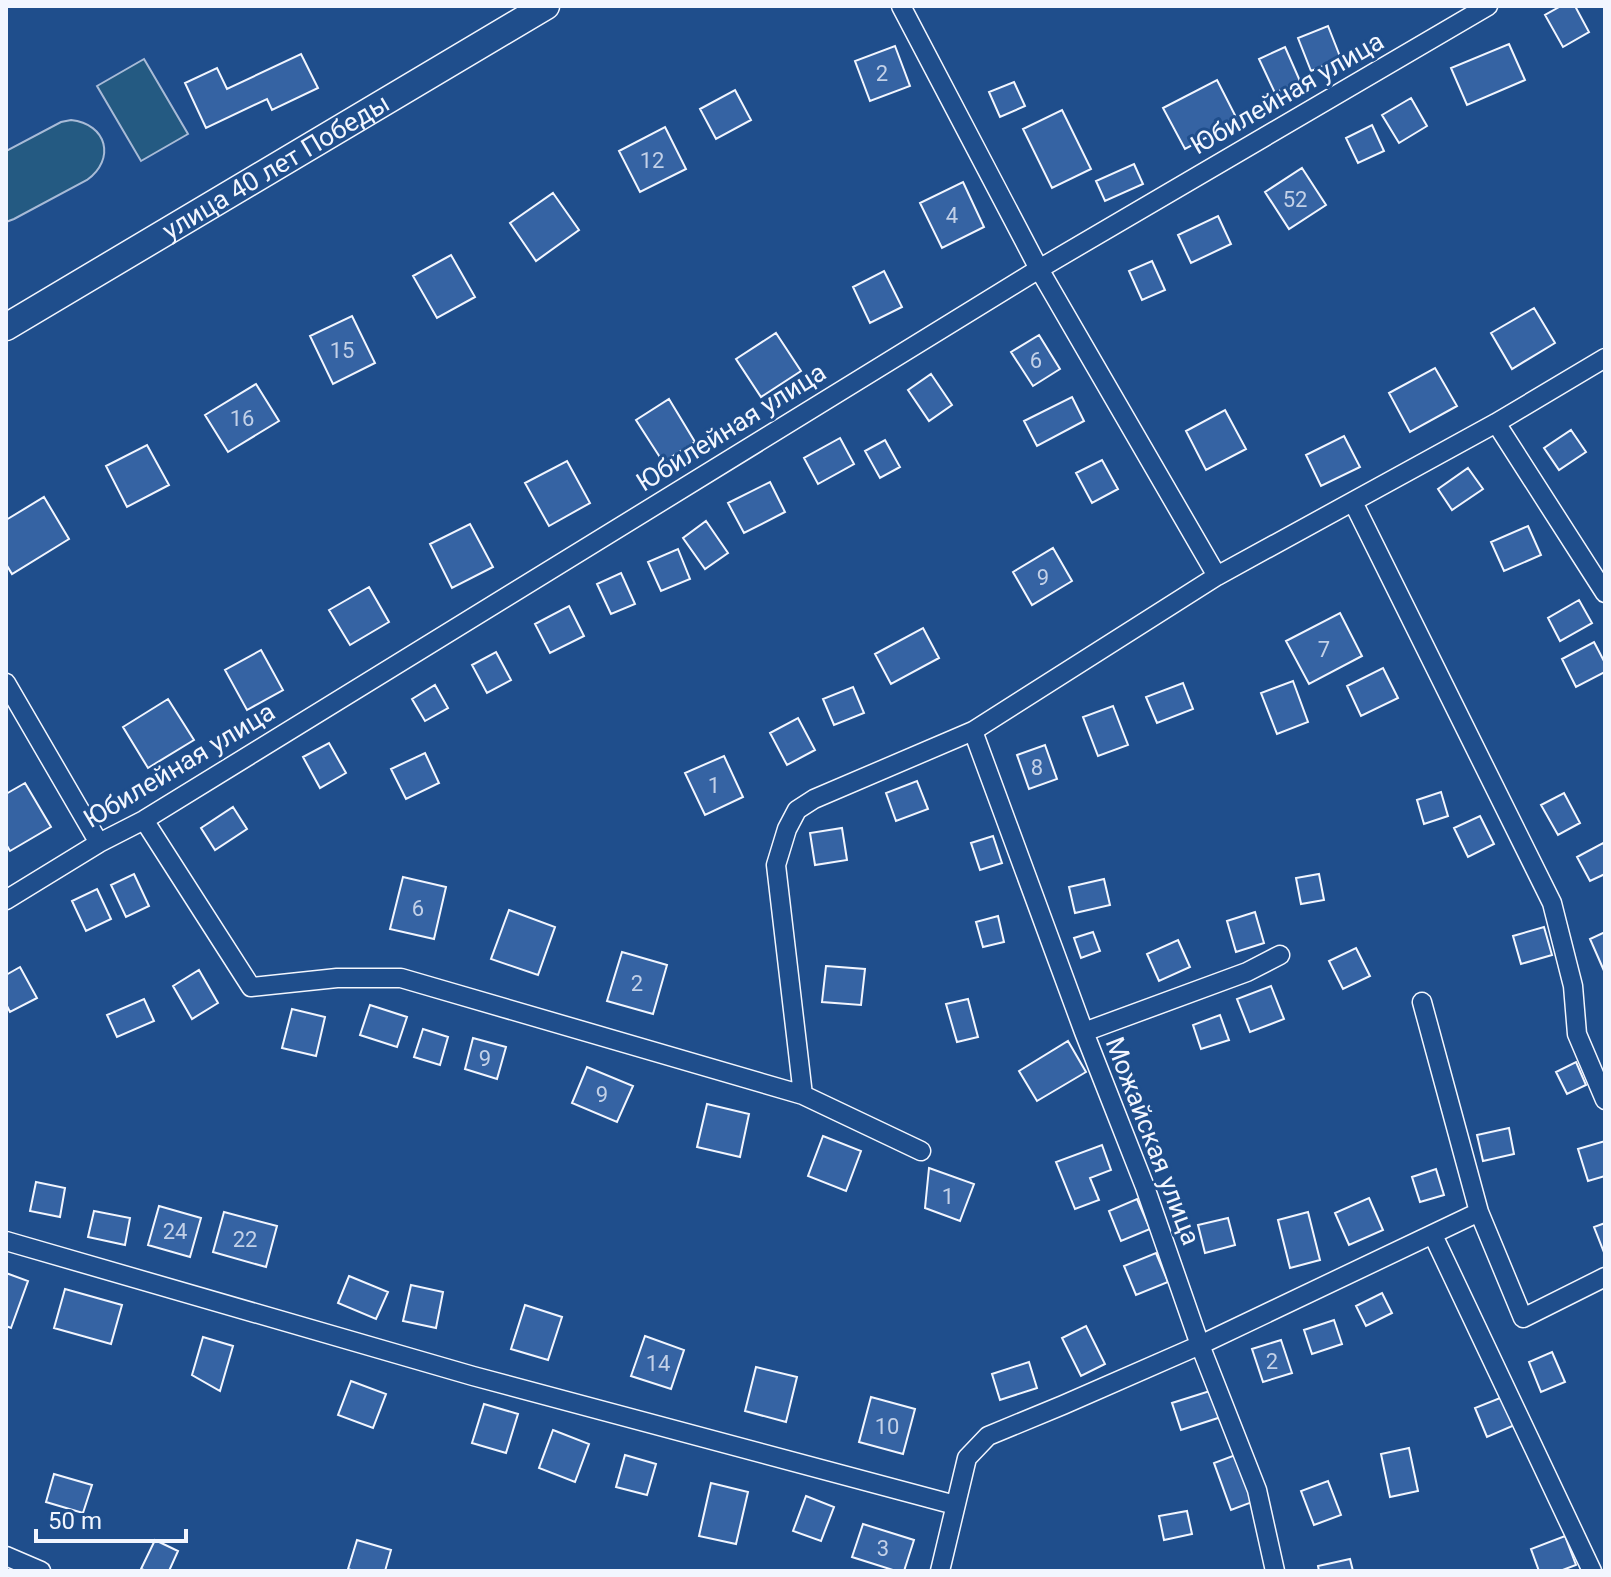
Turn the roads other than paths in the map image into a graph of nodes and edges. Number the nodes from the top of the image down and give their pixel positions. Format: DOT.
graph roads {
  1 [pos="546,6"];
  2 [pos="901,6"];
  3 [pos="1488,6"];
  4 [pos="1039,269"];
  5 [pos="6,327"];
  6 [pos="1605,358"];
  7 [pos="1496,423"];
  8 [pos="1353,502"];
  9 [pos="1217,576"];
  10 [pos="1605,593"];
  11 [pos="6,683"];
  12 [pos="973,731"];
  13 [pos="144,820"];
  14 [pos="99,843"];
  15 [pos="6,900"];
  16 [pos="1280,955"];
  17 [pos="1422,1002"];
  18 [pos="1084,1032"];
  19 [pos="803,1095"];
  20 [pos="1605,1100"];
  21 [pos="921,1151"];
  22 [pos="1479,1212"];
  23 [pos="1433,1235"];
  24 [pos="6,1241"];
  25 [pos="1605,1277"];
  26 [pos="1200,1345"];
  27 [pos="955,1505"];
  28 [pos="6,1556"];
  29 [pos="41,1571"];
  30 [pos="940,1571"];
  31 [pos="1275,1571"];
  32 [pos="1592,1571"];
  1 -- 5 [label="street, улица 40 лет Победы"];
  2 -- 4 [label="street"];
  3 -- 4 [label="street, Юбилейная улица"];
  4 -- 9 [label="street"];
  4 -- 13 [label="street, Юбилейная улица"];
  6 -- 7 [label="street"];
  7 -- 8 [label="street"];
  7 -- 10 [label="street"];
  8 -- 9 [label="street"];
  8 -- 20 [label="street"];
  9 -- 12 [label="street"];
  11 -- 14 [label="street"];
  12 -- 18 [label="street, Можайская улица"];
  12 -- 19 [label="street"];
  13 -- 14 [label="street, Юбилейная улица"];
  13 -- 19 [label="street"];
  14 -- 15 [label="street, Юбилейная улица"];
  16 -- 18 [label="street"];
  17 -- 22 [label="street"];
  18 -- 26 [label="street, Можайская улица"];
  19 -- 21 [label="street"];
  22 -- 23 [label="street"];
  22 -- 25 [label="street"];
  23 -- 26 [label="street"];
  23 -- 32 [label="street"];
  24 -- 27 [label="street"];
  26 -- 27 [label="street"];
  26 -- 31 [label="street, Можайская улица"];
  27 -- 30 [label="street"];
  28 -- 29 [label="street"];
}
